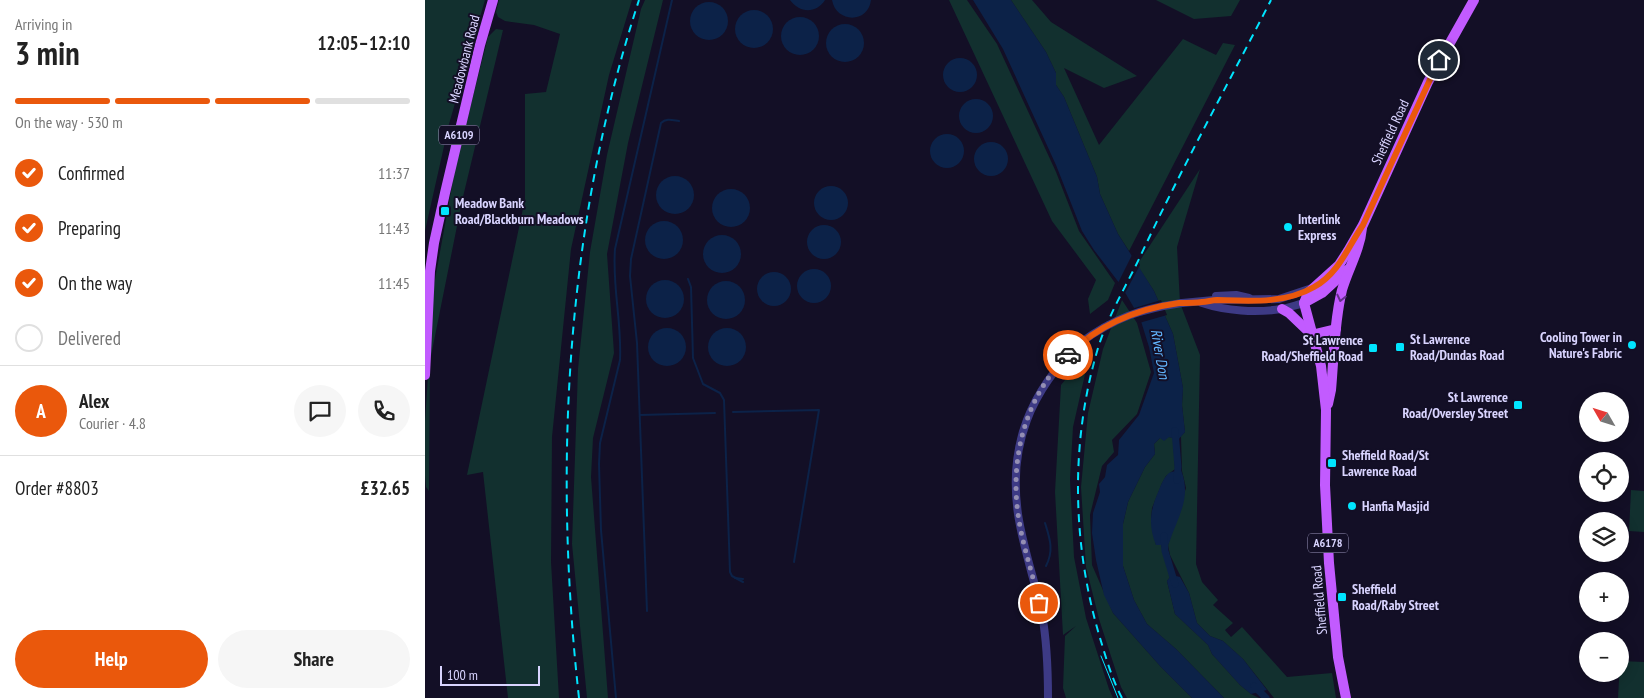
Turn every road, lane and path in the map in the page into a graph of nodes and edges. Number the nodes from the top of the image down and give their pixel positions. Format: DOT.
graph roads {
  1 [pos="493,0"];
  2 [pos="1474,0"];
  3 [pos="1363,225"];
  4 [pos="1347,263"];
  5 [pos="431,272"];
  6 [pos="425,286"];
  7 [pos="1314,287"];
  8 [pos="1200,303"];
  9 [pos="1304,303"];
  10 [pos="1282,309"];
  11 [pos="1336,329"];
  12 [pos="1311,335"];
  13 [pos="425,375"];
  14 [pos="1326,410"];
  15 [pos="1048,698"];
  16 [pos="1346,698"];
  1 -- 5 [label="main road, Meadowbank Road / A6109"];
  2 -- 3 [label="main road, Sheffield Road / A6178"];
  3 -- 4 [label="main road, Sheffield Road / A6178"];
  3 -- 4 [label="main road, Sheffield Road / A6178"];
  4 -- 7 [label="main road, Sheffield Road / A6178"];
  4 -- 9 [label="main road"];
  4 -- 11 [label="main road, Sheffield Road / A6178, one-way"];
  5 -- 6 [label="main road, A6109"];
  5 -- 13 [label="main road, A6109"];
  7 -- 8 [label="street"];
  7 -- 9 [label="main road, Sheffield Road / A6178"];
  8 -- 10 [label="street"];
  8 -- 15 [label="street, bridge"];
  9 -- 10 [label="street"];
  9 -- 12 [label="main road, Sheffield Road / A6178"];
  10 -- 12 [label="main road"];
  11 -- 12 [label="main road"];
  11 -- 14 [label="main road, Sheffield Road / A6178"];
  12 -- 14 [label="main road, Sheffield Road / A6178"];
  14 -- 16 [label="main road, Sheffield Road / A6178"];
}
